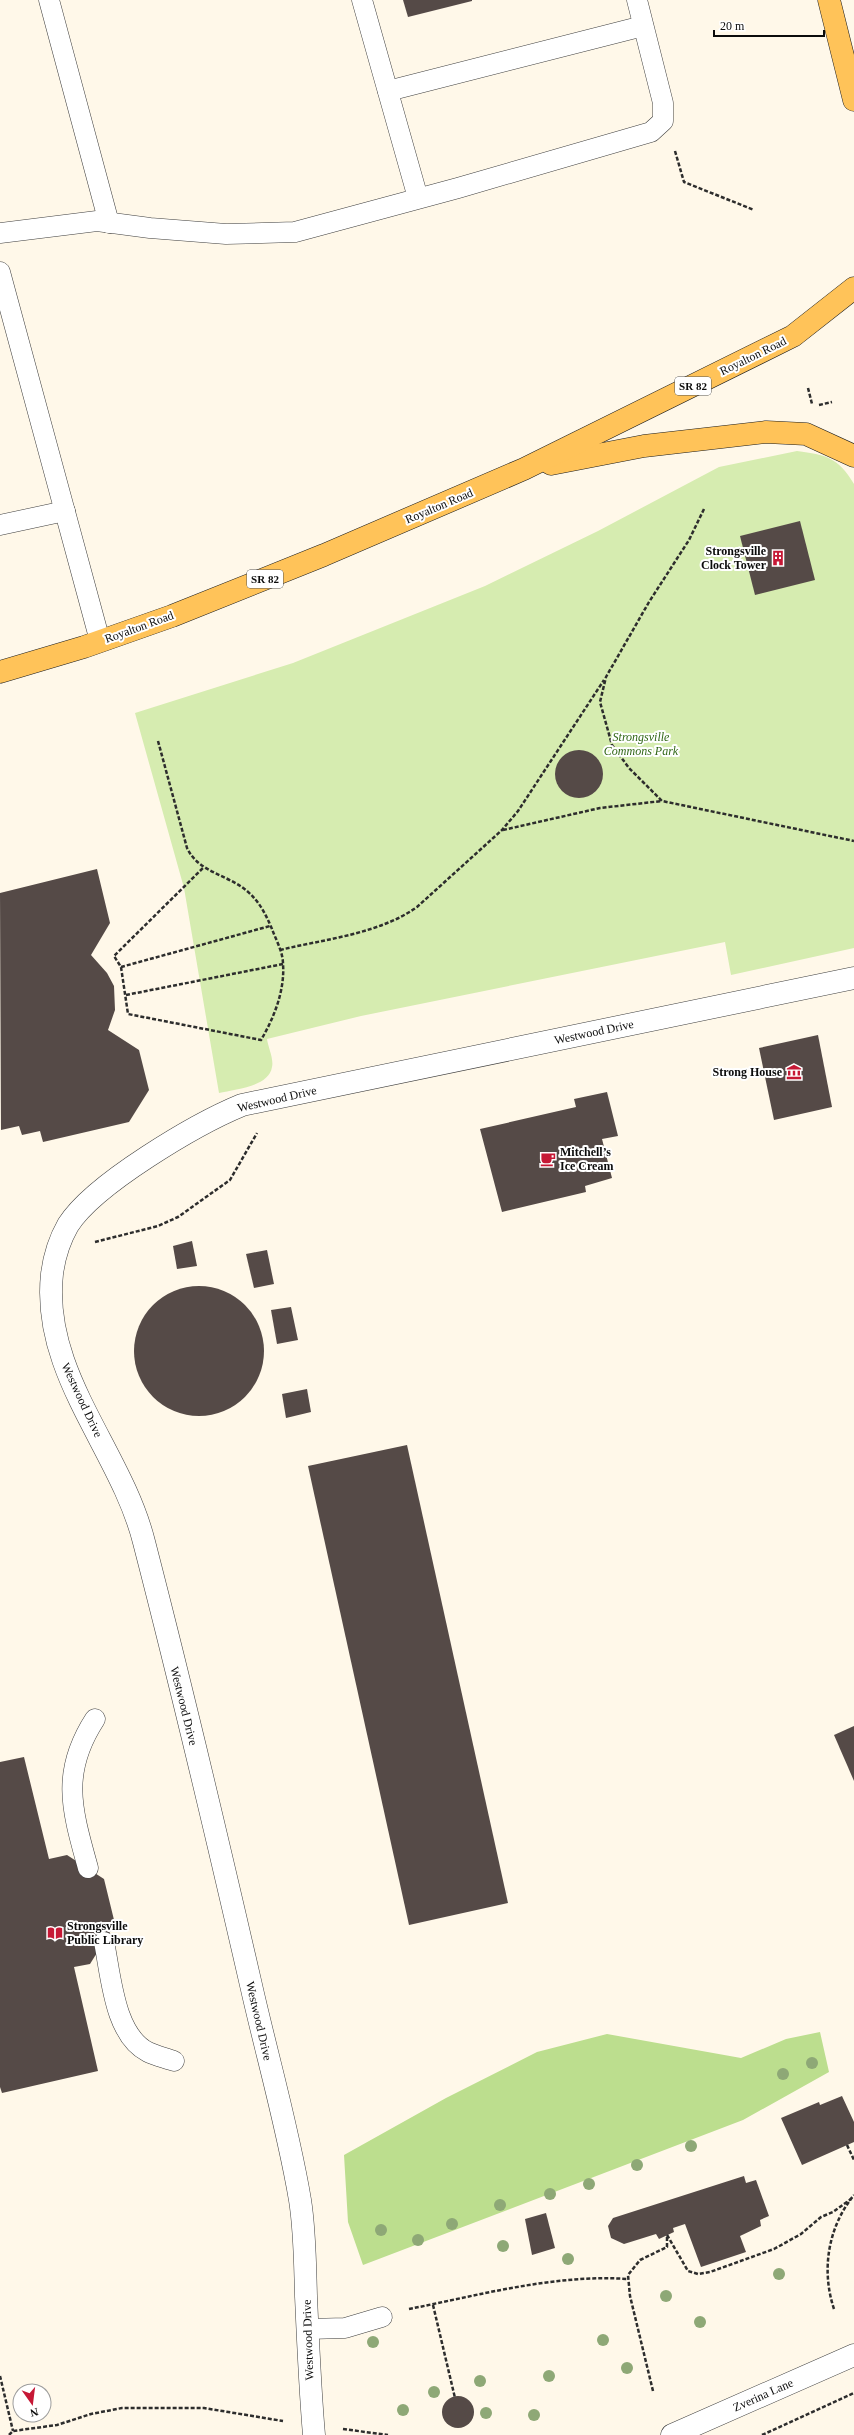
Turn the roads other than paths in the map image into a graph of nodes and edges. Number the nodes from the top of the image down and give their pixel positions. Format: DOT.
graph roads {
  1 [pos="49,0"];
  2 [pos="362,0"];
  3 [pos="637,0"];
  4 [pos="829,0"];
  5 [pos="643,26"];
  6 [pos="388,91"];
  7 [pos="854,100"];
  8 [pos="418,198"];
  9 [pos="109,223"];
  10 [pos="0,233"];
  11 [pos="0,272"];
  12 [pos="854,288"];
  13 [pos="854,456"];
  14 [pos="524,469"];
  15 [pos="65,511"];
  16 [pos="0,525"];
  17 [pos="100,641"];
  18 [pos="0,672"];
  19 [pos="854,978"];
  20 [pos="95,1718"];
  21 [pos="88,1868"];
  22 [pos="104,1942"];
  23 [pos="174,2061"];
  24 [pos="382,2317"];
  25 [pos="308,2329"];
  26 [pos="854,2355"];
  27 [pos="310,2389"];
  28 [pos="294,2428"];
  29 [pos="314,2435"];
  30 [pos="672,2435"];
  1 -- 9 [label="lane"];
  2 -- 6 [label="lane"];
  3 -- 5 [label="lane"];
  4 -- 7 [label="main road"];
  5 -- 6 [label="lane"];
  5 -- 8 [label="lane"];
  6 -- 8 [label="lane"];
  8 -- 9 [label="lane"];
  9 -- 10 [label="lane"];
  11 -- 15 [label="lane"];
  12 -- 14 [label="main road, Royalton Road / SR 82"];
  13 -- 14 [label="main road"];
  14 -- 17 [label="main road, Royalton Road / SR 82"];
  15 -- 16 [label="lane"];
  15 -- 17 [label="lane"];
  17 -- 18 [label="main road, Royalton Road / SR 82"];
  19 -- 25 [label="street, Westwood Drive"];
  20 -- 21 [label="lane"];
  22 -- 23 [label="lane"];
  24 -- 25 [label="lane"];
  25 -- 27 [label="street, Westwood Drive"];
  26 -- 30 [label="street, Zverina Lane"];
  27 -- 28 [label="street, Westwood Drive"];
  27 -- 29 [label="street, Westwood Drive"];
}
